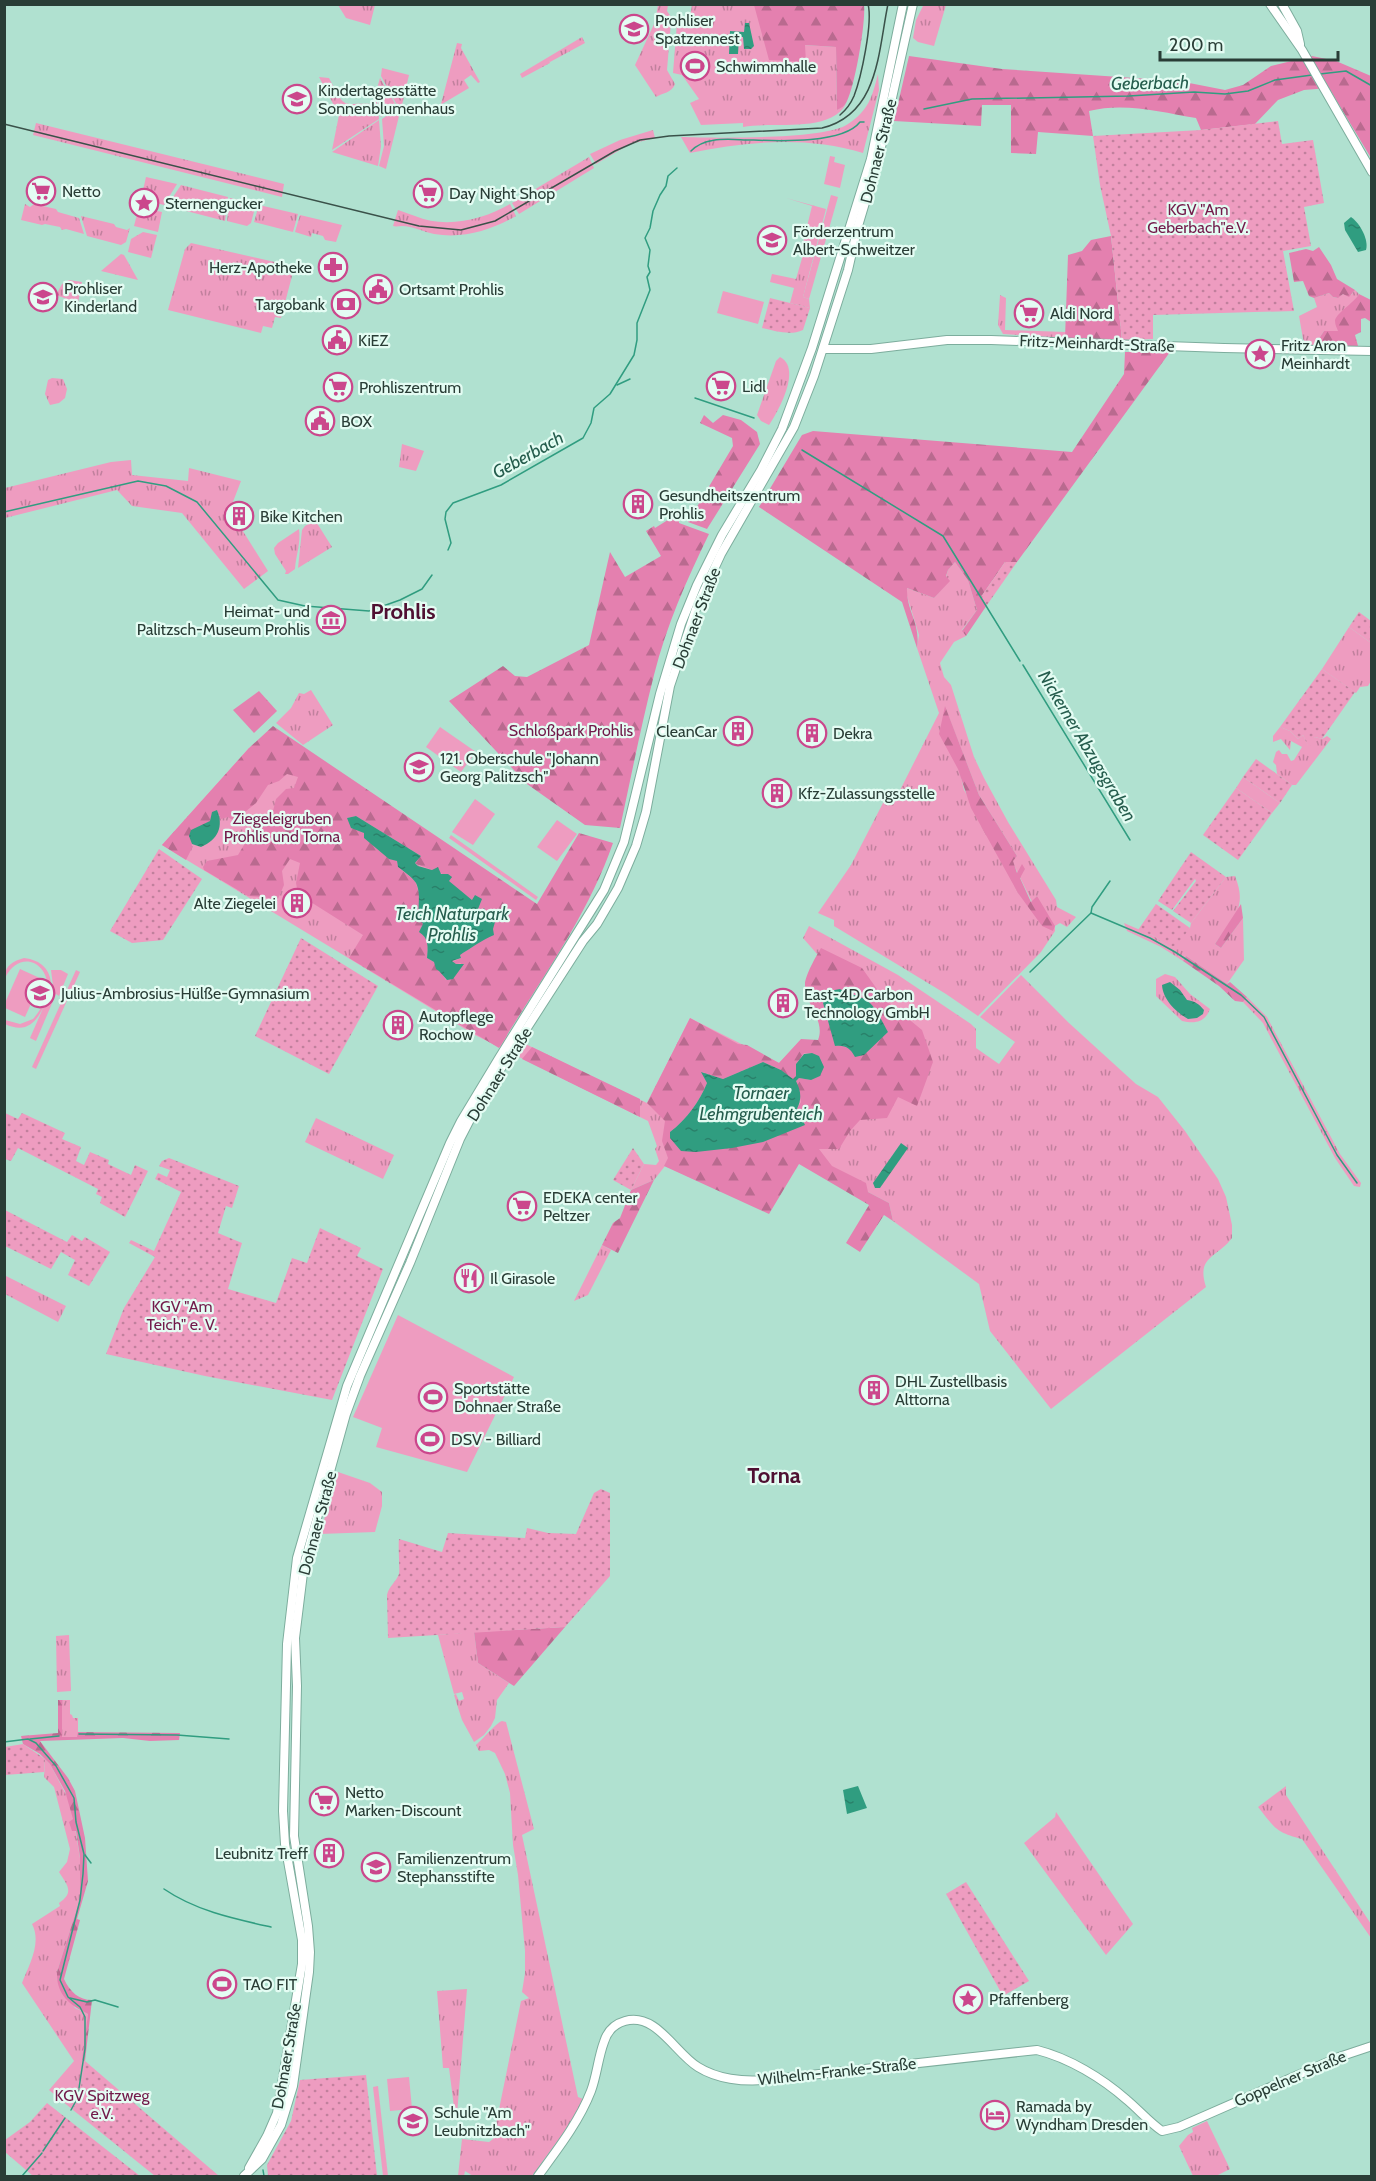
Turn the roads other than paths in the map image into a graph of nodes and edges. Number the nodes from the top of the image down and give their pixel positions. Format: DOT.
graph roads {
  1 [pos="903,4"];
  2 [pos="913,4"];
  3 [pos="1270,4"];
  4 [pos="1282,4"];
  5 [pos="1303,53"];
  6 [pos="1371,172"];
  7 [pos="824,349"];
  8 [pos="1371,351"];
  9 [pos="1371,2046"];
  10 [pos="1162,2131"];
  11 [pos="244,2176"];
  12 [pos="538,2176"];
  1 -- 11 [label="main road, Dohnaer Straße"];
  2 -- 7 [label="main road, Dohnaer Straße"];
  3 -- 5 [label="main road"];
  4 -- 5 [label="main road"];
  5 -- 6 [label="main road"];
  7 -- 8 [label="main road, Fritz-Meinhardt-Straße"];
  7 -- 11 [label="main road, Dohnaer Straße"];
  9 -- 10 [label="main road, Goppelner Straße"];
  10 -- 12 [label="main road, Wilhelm-Franke-Straße"];
}
